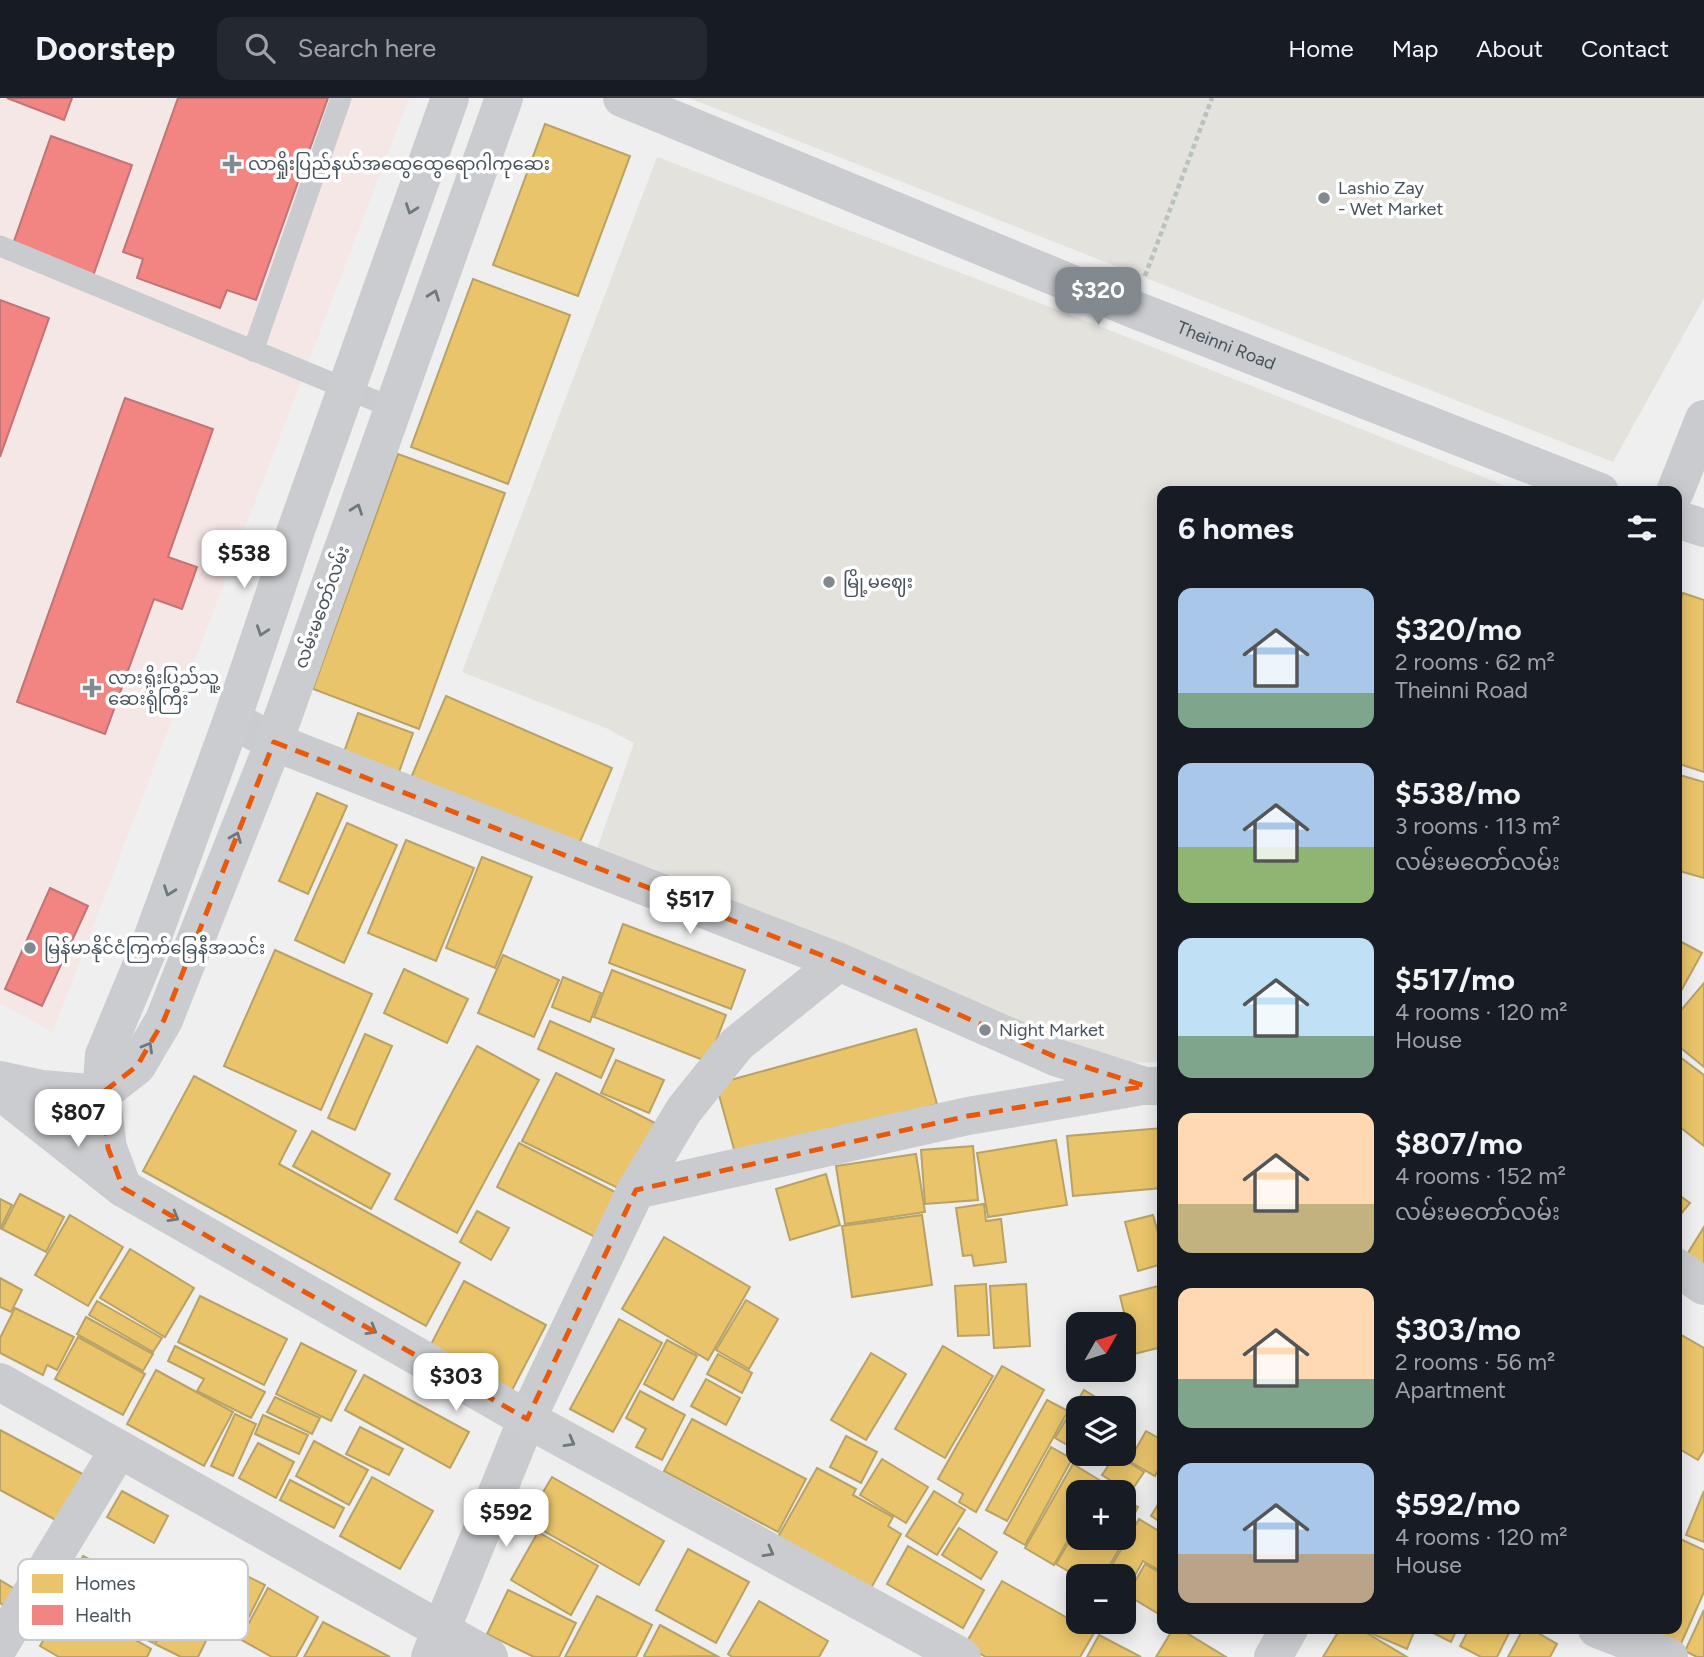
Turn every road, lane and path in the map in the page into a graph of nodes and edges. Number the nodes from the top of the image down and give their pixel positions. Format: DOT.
graph roads {
  1 [pos="341,98"];
  2 [pos="450,98"];
  3 [pos="504,98"];
  4 [pos="622,98"];
  5 [pos="1212,98"];
  6 [pos="0,246"];
  7 [pos="1133,310"];
  8 [pos="253,351"];
  9 [pos="347,389"];
  10 [pos="393,408"];
  11 [pos="1704,419"];
  12 [pos="1585,486"];
  13 [pos="1677,486"];
  14 [pos="1682,521"];
  15 [pos="1704,528"];
  16 [pos="232,720"];
  17 [pos="274,742"];
  18 [pos="839,962"];
  19 [pos="0,1080"];
  20 [pos="1154,1086"];
  21 [pos="0,1091"];
  22 [pos="101,1094"];
  23 [pos="123,1188"];
  24 [pos="636,1190"];
  25 [pos="1682,1271"];
  26 [pos="1704,1286"];
  27 [pos="0,1382"];
  28 [pos="527,1419"];
  29 [pos="119,1449"];
  30 [pos="53,1559"];
  31 [pos="18,1616"];
  32 [pos="1286,1634"];
  33 [pos="1610,1634"];
  34 [pos="435,1644"];
  35 [pos="0,1646"];
  36 [pos="0,1654"];
  37 [pos="6,1657"];
  38 [pos="489,1657"];
  39 [pos="962,1657"];
  40 [pos="1273,1657"];
  41 [pos="1669,1657"];
  1 -- 8 [label="lane"];
  2 -- 9 [label="main road, one-way"];
  10 -- 3 [label="main road, လမ်းမတော်လမ်း, one-way"];
  4 -- 7 [label="main road, Theinni Road"];
  5 -- 7 [label="path"];
  6 -- 8 [label="lane"];
  7 -- 12 [label="main road, Theinni Road"];
  8 -- 9 [label="lane"];
  9 -- 10 [label="lane"];
  9 -- 16 [label="main road, one-way"];
  17 -- 10 [label="main road, လမ်းမတော်လမ်း, one-way"];
  11 -- 13 [label="street"];
  14 -- 15 [label="main road"];
  16 -- 17 [label="street"];
  16 -- 22 [label="main road, one-way"];
  17 -- 18 [label="street"];
  22 -- 17 [label="main road, လမ်းမတော်လမ်း, one-way"];
  18 -- 20 [label="street"];
  18 -- 24 [label="street"];
  19 -- 22 [label="main road"];
  20 -- 24 [label="street"];
  21 -- 23 [label="main road"];
  22 -- 23 [label="main road"];
  23 -- 28 [label="main road, one-way"];
  24 -- 28 [label="street"];
  25 -- 26 [label="street"];
  27 -- 29 [label="street"];
  28 -- 34 [label="street"];
  28 -- 39 [label="main road, one-way"];
  29 -- 30 [label="street"];
  29 -- 34 [label="street"];
  31 -- 35 [label="street"];
  32 -- 40 [label="street"];
  33 -- 41 [label="street"];
  34 -- 38 [label="street"];
  36 -- 37 [label="street"];
}
